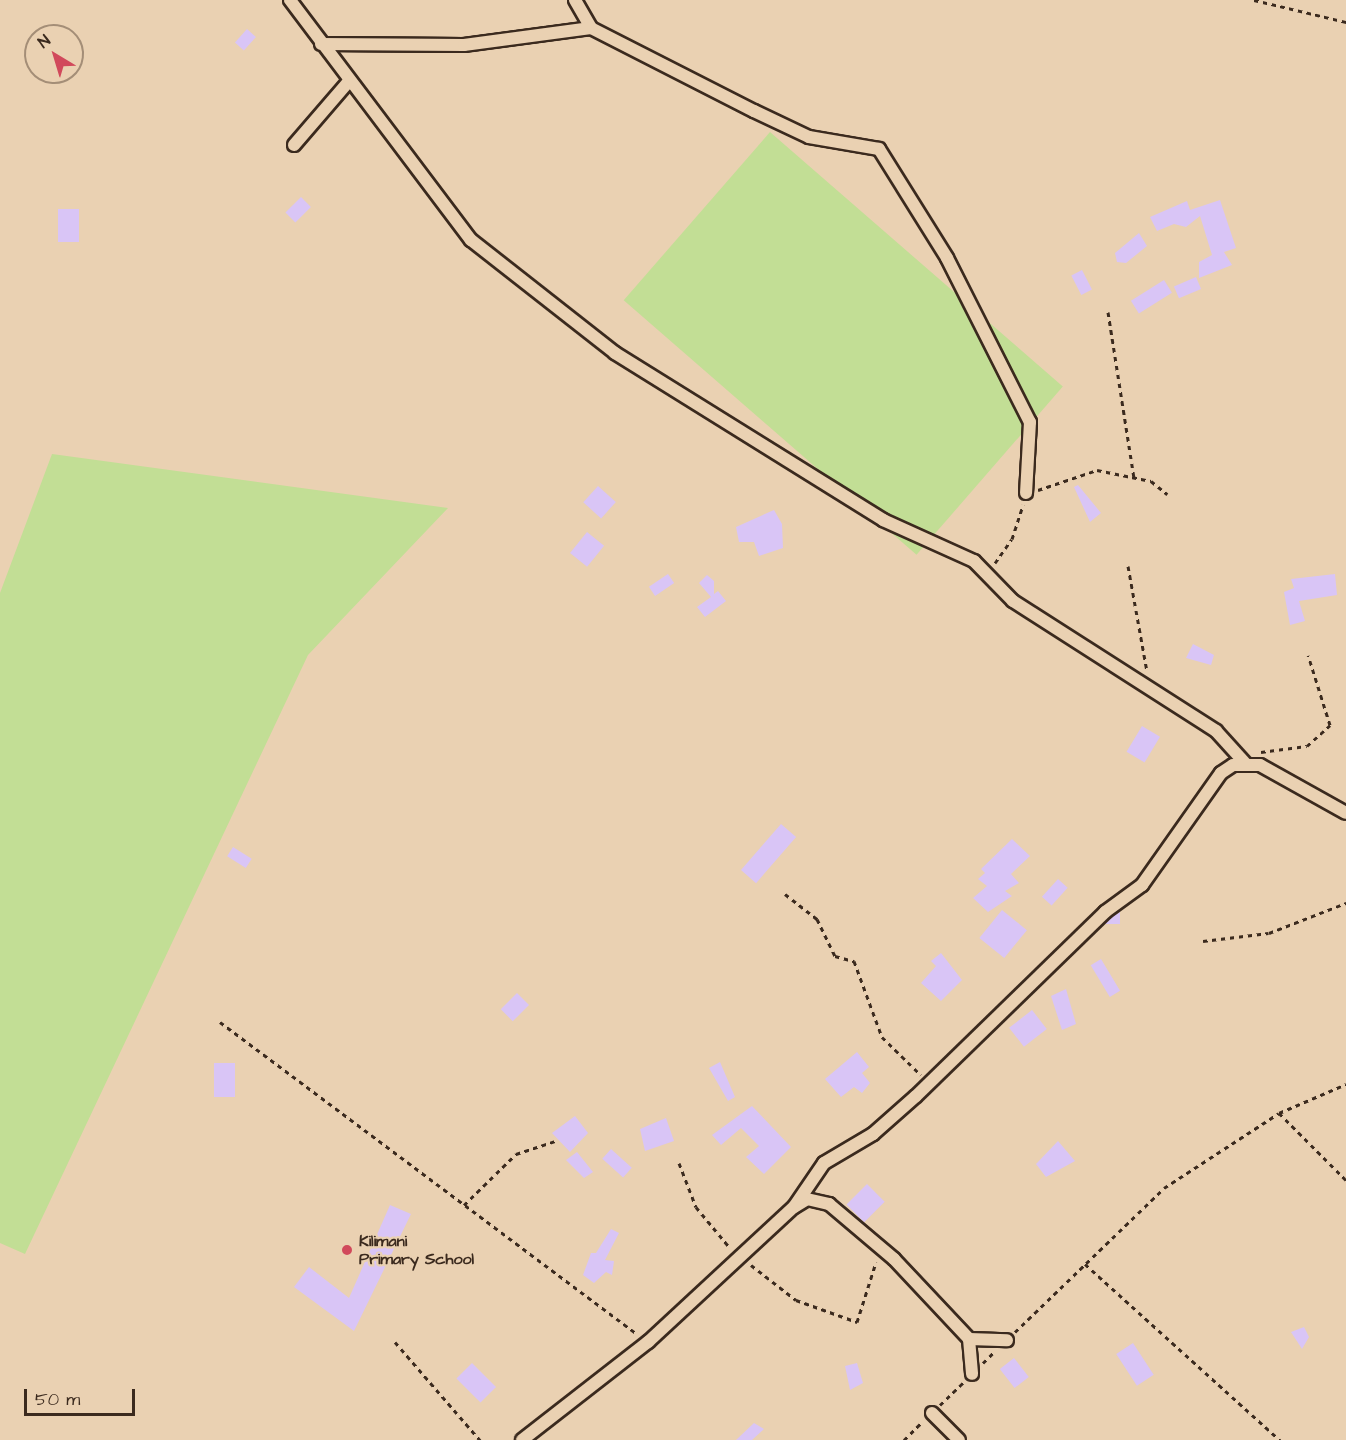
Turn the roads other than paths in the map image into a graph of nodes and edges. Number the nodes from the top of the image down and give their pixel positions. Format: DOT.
graph roads {
  1 [pos="290,0"];
  2 [pos="575,0"];
  3 [pos="591,28"];
  4 [pos="321,44"];
  5 [pos="349,81"];
  6 [pos="294,145"];
  7 [pos="1026,494"];
  8 [pos="1245,763"];
  9 [pos="1346,813"];
  10 [pos="794,1207"];
  11 [pos="969,1340"];
  12 [pos="1008,1340"];
  13 [pos="972,1374"];
  14 [pos="932,1413"];
  15 [pos="522,1440"];
  16 [pos="958,1440"];
  1 -- 4 [label="street"];
  2 -- 3 [label="street"];
  3 -- 4 [label="street"];
  3 -- 7 [label="street"];
  4 -- 5 [label="street"];
  5 -- 6 [label="street"];
  5 -- 8 [label="street"];
  8 -- 9 [label="street"];
  8 -- 10 [label="street"];
  10 -- 11 [label="street"];
  10 -- 15 [label="street"];
  11 -- 12 [label="street"];
  11 -- 13 [label="street"];
  14 -- 16 [label="street"];
}
